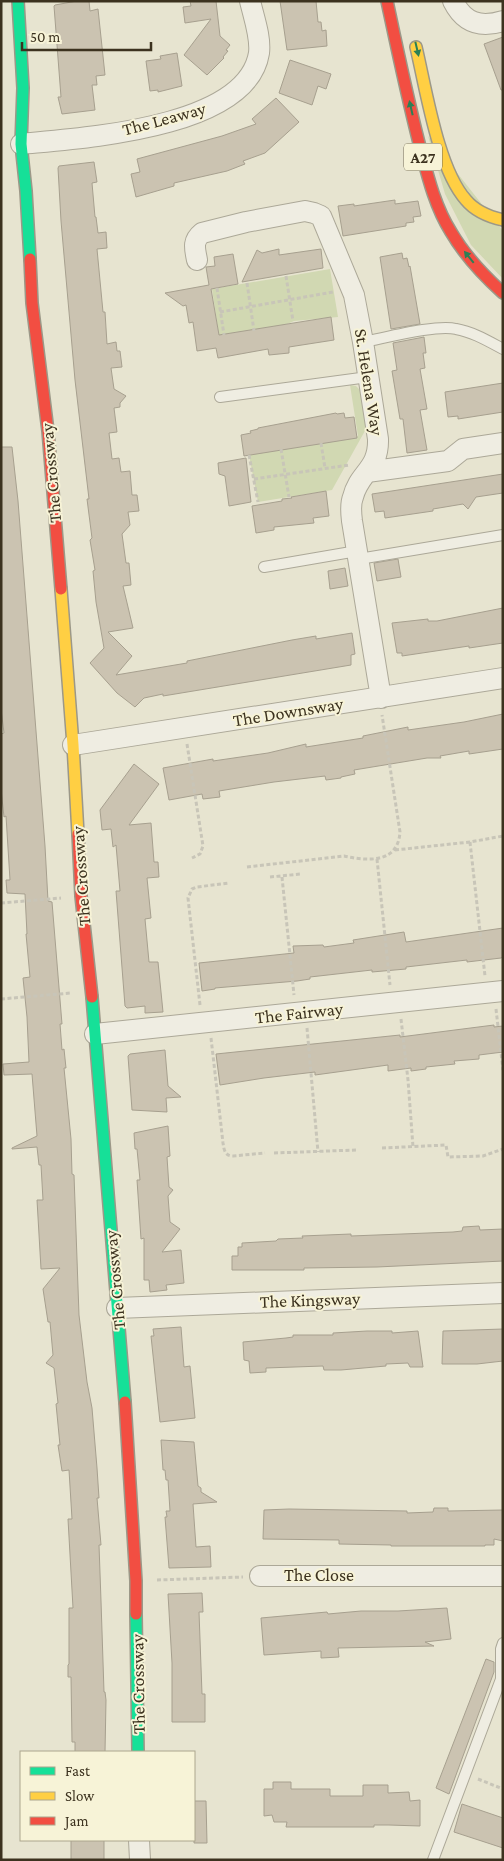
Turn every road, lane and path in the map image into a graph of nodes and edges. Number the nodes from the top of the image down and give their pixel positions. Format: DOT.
graph roads {
  1 [pos="18,1"];
  2 [pos="250,1"];
  3 [pos="387,1"];
  4 [pos="453,1"];
  5 [pos="503,21"];
  6 [pos="413,31"];
  7 [pos="21,144"];
  8 [pos="503,220"];
  9 [pos="197,260"];
  10 [pos="286,276"];
  11 [pos="247,283"];
  12 [pos="217,288"];
  13 [pos="352,289"];
  14 [pos="503,293"];
  15 [pos="290,300"];
  16 [pos="250,307"];
  17 [pos="220,312"];
  18 [pos="294,321"];
  19 [pos="254,331"];
  20 [pos="224,334"];
  21 [pos="363,342"];
  22 [pos="503,350"];
  23 [pos="368,377"];
  24 [pos="220,397"];
  25 [pos="320,443"];
  26 [pos="503,443"];
  27 [pos="281,449"];
  28 [pos="249,455"];
  29 [pos="324,468"];
  30 [pos="367,472"];
  31 [pos="285,474"];
  32 [pos="254,479"];
  33 [pos="289,497"];
  34 [pos="258,502"];
  35 [pos="503,535"];
  36 [pos="358,555"];
  37 [pos="264,567"];
  38 [pos="503,678"];
  39 [pos="380,698"];
  40 [pos="184,728"];
  41 [pos="73,745"];
  42 [pos="503,836"];
  43 [pos="470,842"];
  44 [pos="394,850"];
  45 [pos="192,858"];
  46 [pos="377,859"];
  47 [pos="246,867"];
  48 [pos="301,874"];
  49 [pos="270,876"];
  50 [pos="282,876"];
  51 [pos="229,883"];
  52 [pos="81,896"];
  53 [pos="1,903"];
  54 [pos="92,991"];
  55 [pos="495,992"];
  56 [pos="1,999"];
  57 [pos="395,1002"];
  58 [pos="301,1012"];
  59 [pos="206,1023"];
  60 [pos="95,1034"];
  61 [pos="503,1070"];
  62 [pos="382,1148"];
  63 [pos="413,1148"];
  64 [pos="503,1149"];
  65 [pos="356,1150"];
  66 [pos="318,1152"];
  67 [pos="265,1153"];
  68 [pos="274,1153"];
  69 [pos="503,1293"];
  70 [pos="117,1308"];
  71 [pos="260,1576"];
  72 [pos="503,1576"];
  73 [pos="136,1581"];
  74 [pos="503,1643"];
  75 [pos="138,1751"];
  76 [pos="465,1775"];
  77 [pos="503,1788"];
  78 [pos="139,1841"];
  79 [pos="140,1860"];
  80 [pos="433,1860"];
  1 -- 7 [label="street, The Crossway"];
  2 -- 7 [label="street, The Leaway"];
  14 -- 3 [label="street, A27, one-way"];
  4 -- 5 [label="street"];
  6 -- 8 [label="street, A27, one-way"];
  7 -- 41 [label="street, The Crossway"];
  9 -- 13 [label="street, St. Helena Way"];
  10 -- 15 [label="path"];
  11 -- 16 [label="path"];
  12 -- 17 [label="path"];
  13 -- 15 [label="path"];
  13 -- 21 [label="street, St. Helena Way"];
  15 -- 16 [label="path"];
  15 -- 18 [label="path"];
  16 -- 17 [label="path"];
  16 -- 19 [label="path"];
  17 -- 20 [label="path"];
  21 -- 22 [label="lane"];
  21 -- 23 [label="street, St. Helena Way"];
  23 -- 24 [label="lane"];
  23 -- 30 [label="street, St. Helena Way"];
  25 -- 29 [label="path"];
  26 -- 30 [label="street"];
  27 -- 31 [label="path"];
  28 -- 32 [label="path"];
  29 -- 30 [label="path"];
  29 -- 31 [label="path"];
  30 -- 36 [label="street, St. Helena Way"];
  31 -- 32 [label="path"];
  31 -- 33 [label="path"];
  32 -- 34 [label="path"];
  35 -- 36 [label="lane"];
  36 -- 37 [label="lane"];
  36 -- 39 [label="street, St. Helena Way"];
  38 -- 39 [label="street, The Downsway"];
  39 -- 40 [label="street, The Downsway"];
  39 -- 44 [label="path"];
  40 -- 41 [label="street, The Downsway"];
  40 -- 45 [label="path"];
  41 -- 52 [label="street, The Crossway"];
  42 -- 43 [label="path"];
  43 -- 44 [label="path"];
  43 -- 55 [label="path"];
  44 -- 46 [label="path"];
  46 -- 47 [label="path"];
  46 -- 57 [label="path"];
  48 -- 50 [label="path"];
  49 -- 50 [label="path"];
  50 -- 58 [label="path"];
  51 -- 59 [label="path"];
  52 -- 53 [label="path"];
  52 -- 54 [label="street, The Crossway"];
  54 -- 56 [label="path"];
  54 -- 60 [label="street, The Crossway"];
  55 -- 57 [label="street, The Fairway"];
  55 -- 61 [label="path"];
  57 -- 58 [label="street, The Fairway"];
  57 -- 63 [label="path"];
  58 -- 59 [label="street, The Fairway"];
  58 -- 66 [label="path"];
  59 -- 60 [label="street, The Fairway"];
  59 -- 67 [label="path"];
  60 -- 70 [label="street, The Crossway"];
  62 -- 63 [label="path"];
  63 -- 64 [label="path"];
  65 -- 66 [label="path"];
  66 -- 68 [label="path"];
  69 -- 70 [label="street, The Kingsway"];
  70 -- 73 [label="street, The Crossway"];
  71 -- 72 [label="street, The Close"];
  71 -- 73 [label="path, The Close"];
  73 -- 75 [label="street, The Crossway"];
  74 -- 76 [label="lane"];
  76 -- 77 [label="path"];
  76 -- 80 [label="lane"];
  78 -- 79 [label="street"];
}
